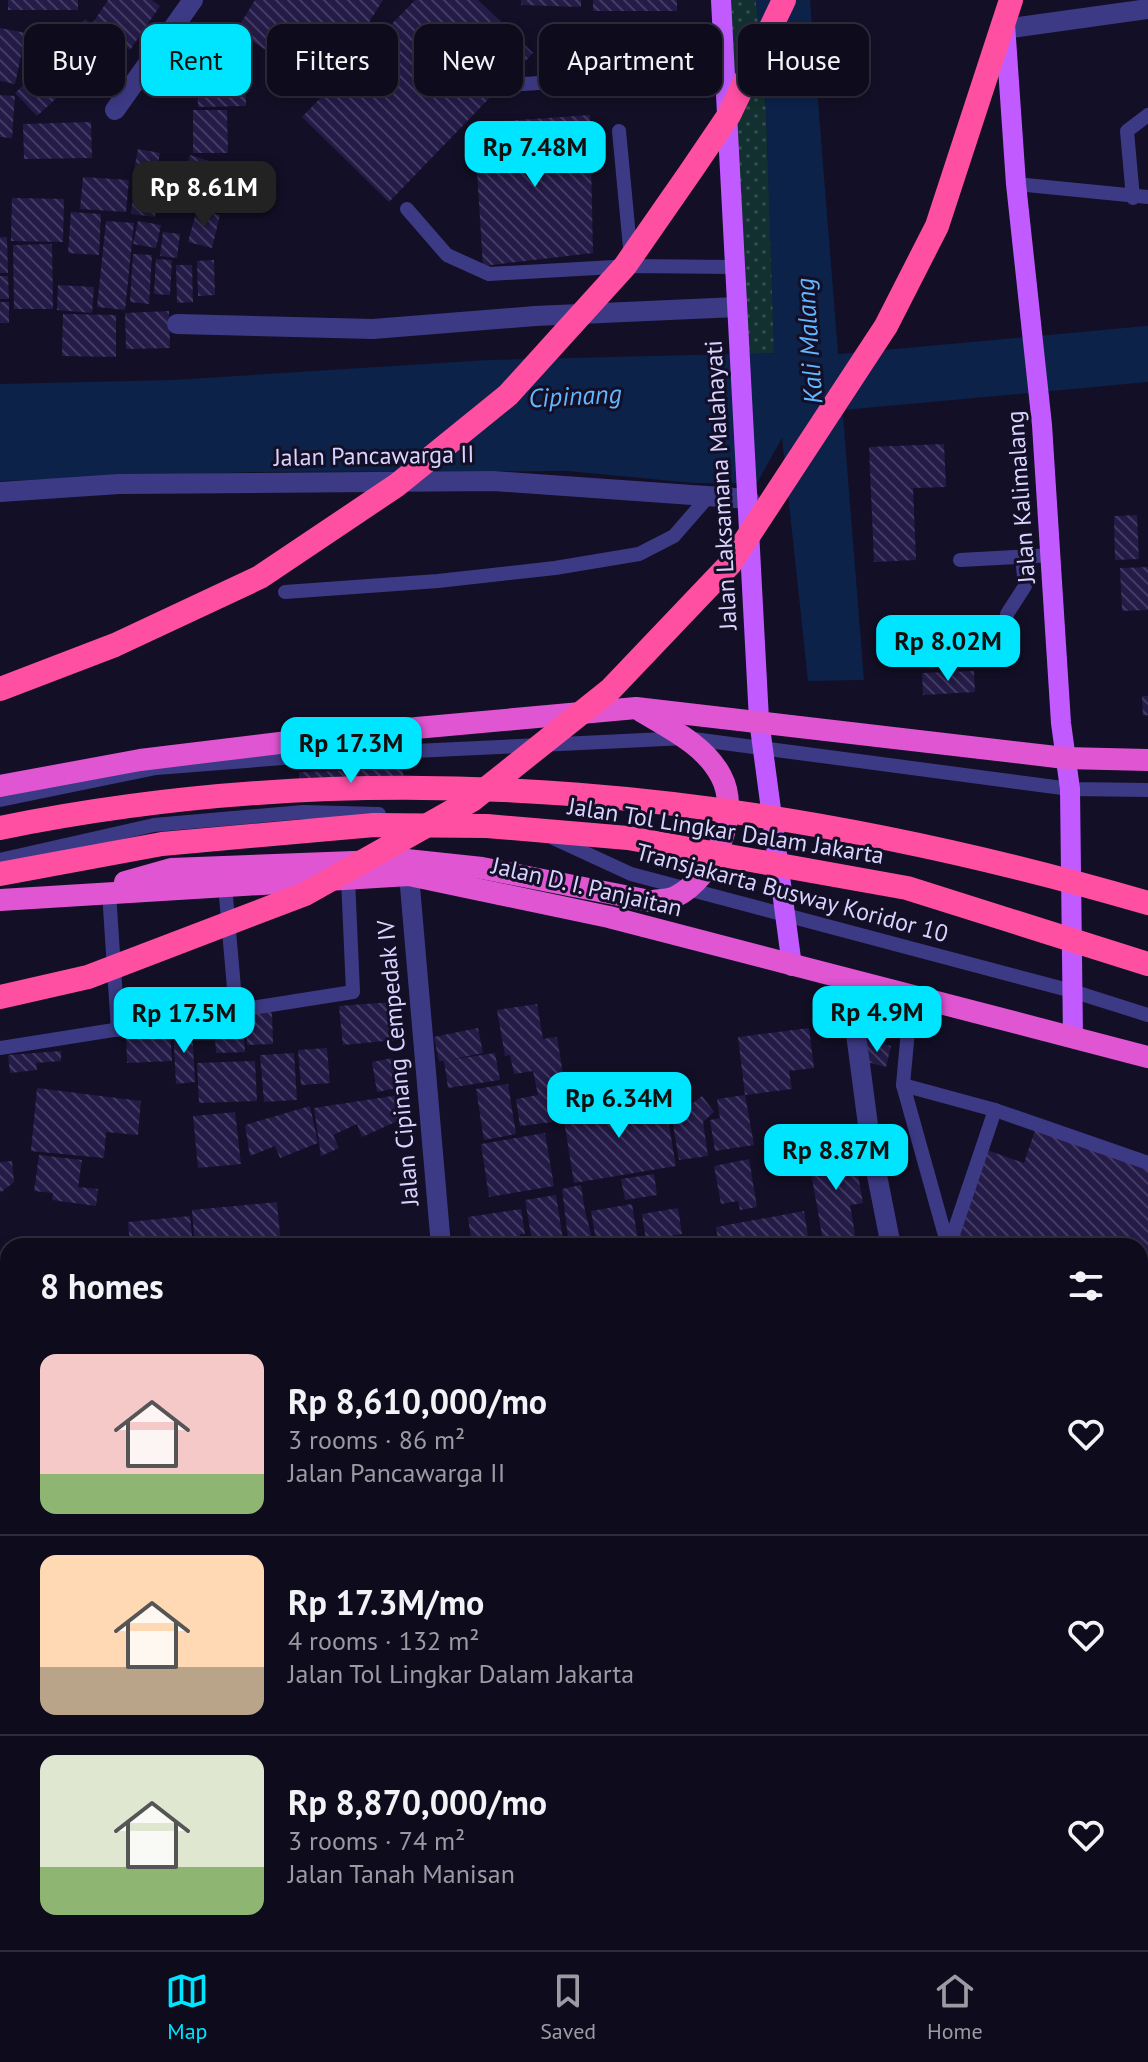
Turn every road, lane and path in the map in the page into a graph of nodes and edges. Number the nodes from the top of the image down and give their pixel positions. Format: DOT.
graph roads {
  1 [pos="193,0"];
  2 [pos="721,0"];
  3 [pos="784,0"];
  4 [pos="1004,0"];
  5 [pos="1011,0"];
  6 [pos="1148,9"];
  7 [pos="1005,29"];
  8 [pos="523,84"];
  9 [pos="723,87"];
  10 [pos="115,110"];
  11 [pos="1148,115"];
  12 [pos="619,131"];
  13 [pos="1016,184"];
  14 [pos="1140,197"];
  15 [pos="407,209"];
  16 [pos="632,266"];
  17 [pos="734,267"];
  18 [pos="737,307"];
  19 [pos="177,324"];
  20 [pos="0,492"];
  21 [pos="749,496"];
  22 [pos="707,498"];
  23 [pos="1053,555"];
  24 [pos="1022,557"];
  25 [pos="960,560"];
  26 [pos="285,592"];
  27 [pos="1004,660"];
  28 [pos="0,689"];
  29 [pos="636,708"];
  30 [pos="759,720"];
  31 [pos="686,738"];
  32 [pos="764,750"];
  33 [pos="1065,758"];
  34 [pos="1148,760"];
  35 [pos="0,786"];
  36 [pos="1070,789"];
  37 [pos="1148,790"];
  38 [pos="0,800"];
  39 [pos="0,828"];
  40 [pos="0,860"];
  41 [pos="0,874"];
  42 [pos="409,875"];
  43 [pos="348,879"];
  44 [pos="225,885"];
  45 [pos="686,888"];
  46 [pos="109,892"];
  47 [pos="82,894"];
  48 [pos="0,900"];
  49 [pos="1148,903"];
  50 [pos="788,918"];
  51 [pos="1148,964"];
  52 [pos="792,966"];
  53 [pos="849,981"];
  54 [pos="1072,991"];
  55 [pos="0,997"];
  56 [pos="911,998"];
  57 [pos="236,1011"];
  58 [pos="1148,1015"];
  59 [pos="118,1030"];
  60 [pos="1073,1038"];
  61 [pos="0,1048"];
  62 [pos="1148,1057"];
  63 [pos="903,1085"];
  64 [pos="995,1110"];
  65 [pos="1148,1163"];
  66 [pos="440,1238"];
  67 [pos="889,1238"];
  68 [pos="947,1238"];
  69 [pos="952,1238"];
  1 -- 10 [label="street"];
  2 -- 9 [label="main road, Jalan Laksamana Malahayati"];
  3 -- 28 [label="highway"];
  4 -- 7 [label="main road, Jalan Kalimalang"];
  5 -- 55 [label="highway"];
  6 -- 7 [label="street"];
  7 -- 13 [label="main road, Jalan Kalimalang"];
  8 -- 9 [label="lane"];
  9 -- 17 [label="main road, Jalan Laksamana Malahayati"];
  11 -- 14 [label="lane"];
  12 -- 16 [label="lane"];
  13 -- 14 [label="lane"];
  13 -- 23 [label="main road, Jalan Kalimalang"];
  15 -- 16 [label="lane"];
  16 -- 17 [label="lane"];
  17 -- 18 [label="main road, Jalan Laksamana Malahayati"];
  18 -- 19 [label="street"];
  18 -- 21 [label="main road, Jalan Laksamana Malahayati"];
  20 -- 22 [label="street, Jalan Pancawarga II"];
  21 -- 22 [label="street, Jalan Pancawarga II"];
  21 -- 30 [label="main road, Jalan Laksamana Malahayati"];
  22 -- 26 [label="lane"];
  23 -- 24 [label="lane"];
  23 -- 33 [label="main road, Jalan Kalimalang"];
  24 -- 25 [label="lane"];
  24 -- 27 [label="lane"];
  29 -- 30 [label="highway"];
  29 -- 31 [label="highway"];
  29 -- 35 [label="highway"];
  30 -- 32 [label="main road, Jalan Laksamana Malahayati"];
  30 -- 33 [label="highway"];
  31 -- 32 [label="lane"];
  31 -- 38 [label="lane"];
  31 -- 45 [label="highway"];
  32 -- 36 [label="lane"];
  32 -- 50 [label="main road, Jalan Laksamana Malahayati"];
  33 -- 34 [label="highway"];
  33 -- 36 [label="main road, Jalan Kalimalang"];
  36 -- 37 [label="lane"];
  36 -- 54 [label="main road, Jalan Kalimalang"];
  39 -- 49 [label="highway, Jalan Tol Lingkar Dalam Jakarta"];
  40 -- 45 [label="lane, Transjakarta Busway Koridor 10"];
  41 -- 51 [label="highway, Jalan Tol Lingkar Dalam Jakarta"];
  42 -- 43 [label="highway, Jalan D. I. Panjaitan"];
  42 -- 52 [label="highway, Jalan D. I. Panjaitan"];
  42 -- 66 [label="street, Jalan Cipinang Cempedak IV"];
  43 -- 44 [label="highway, Jalan D. I. Panjaitan"];
  43 -- 57 [label="lane"];
  44 -- 46 [label="highway, Jalan D. I. Panjaitan"];
  44 -- 57 [label="lane"];
  45 -- 47 [label="highway"];
  45 -- 50 [label="lane, Transjakarta Busway Koridor 10"];
  46 -- 47 [label="highway, Jalan D. I. Panjaitan"];
  46 -- 59 [label="lane"];
  47 -- 48 [label="highway, Jalan D. I. Panjaitan"];
  50 -- 52 [label="main road, Jalan Laksamana Malahayati"];
  50 -- 54 [label="lane, Transjakarta Busway Koridor 10"];
  52 -- 53 [label="highway, Jalan D. I. Panjaitan"];
  53 -- 56 [label="highway, Jalan D. I. Panjaitan"];
  53 -- 67 [label="street"];
  54 -- 58 [label="lane, Transjakarta Busway Koridor 10"];
  54 -- 60 [label="main road, Jalan Kalimalang"];
  56 -- 60 [label="highway, Jalan D. I. Panjaitan"];
  56 -- 63 [label="lane"];
  57 -- 59 [label="lane"];
  59 -- 61 [label="lane"];
  60 -- 62 [label="highway, Jalan D. I. Panjaitan"];
  63 -- 64 [label="lane"];
  63 -- 68 [label="lane"];
  64 -- 65 [label="lane"];
  64 -- 69 [label="lane"];
}
